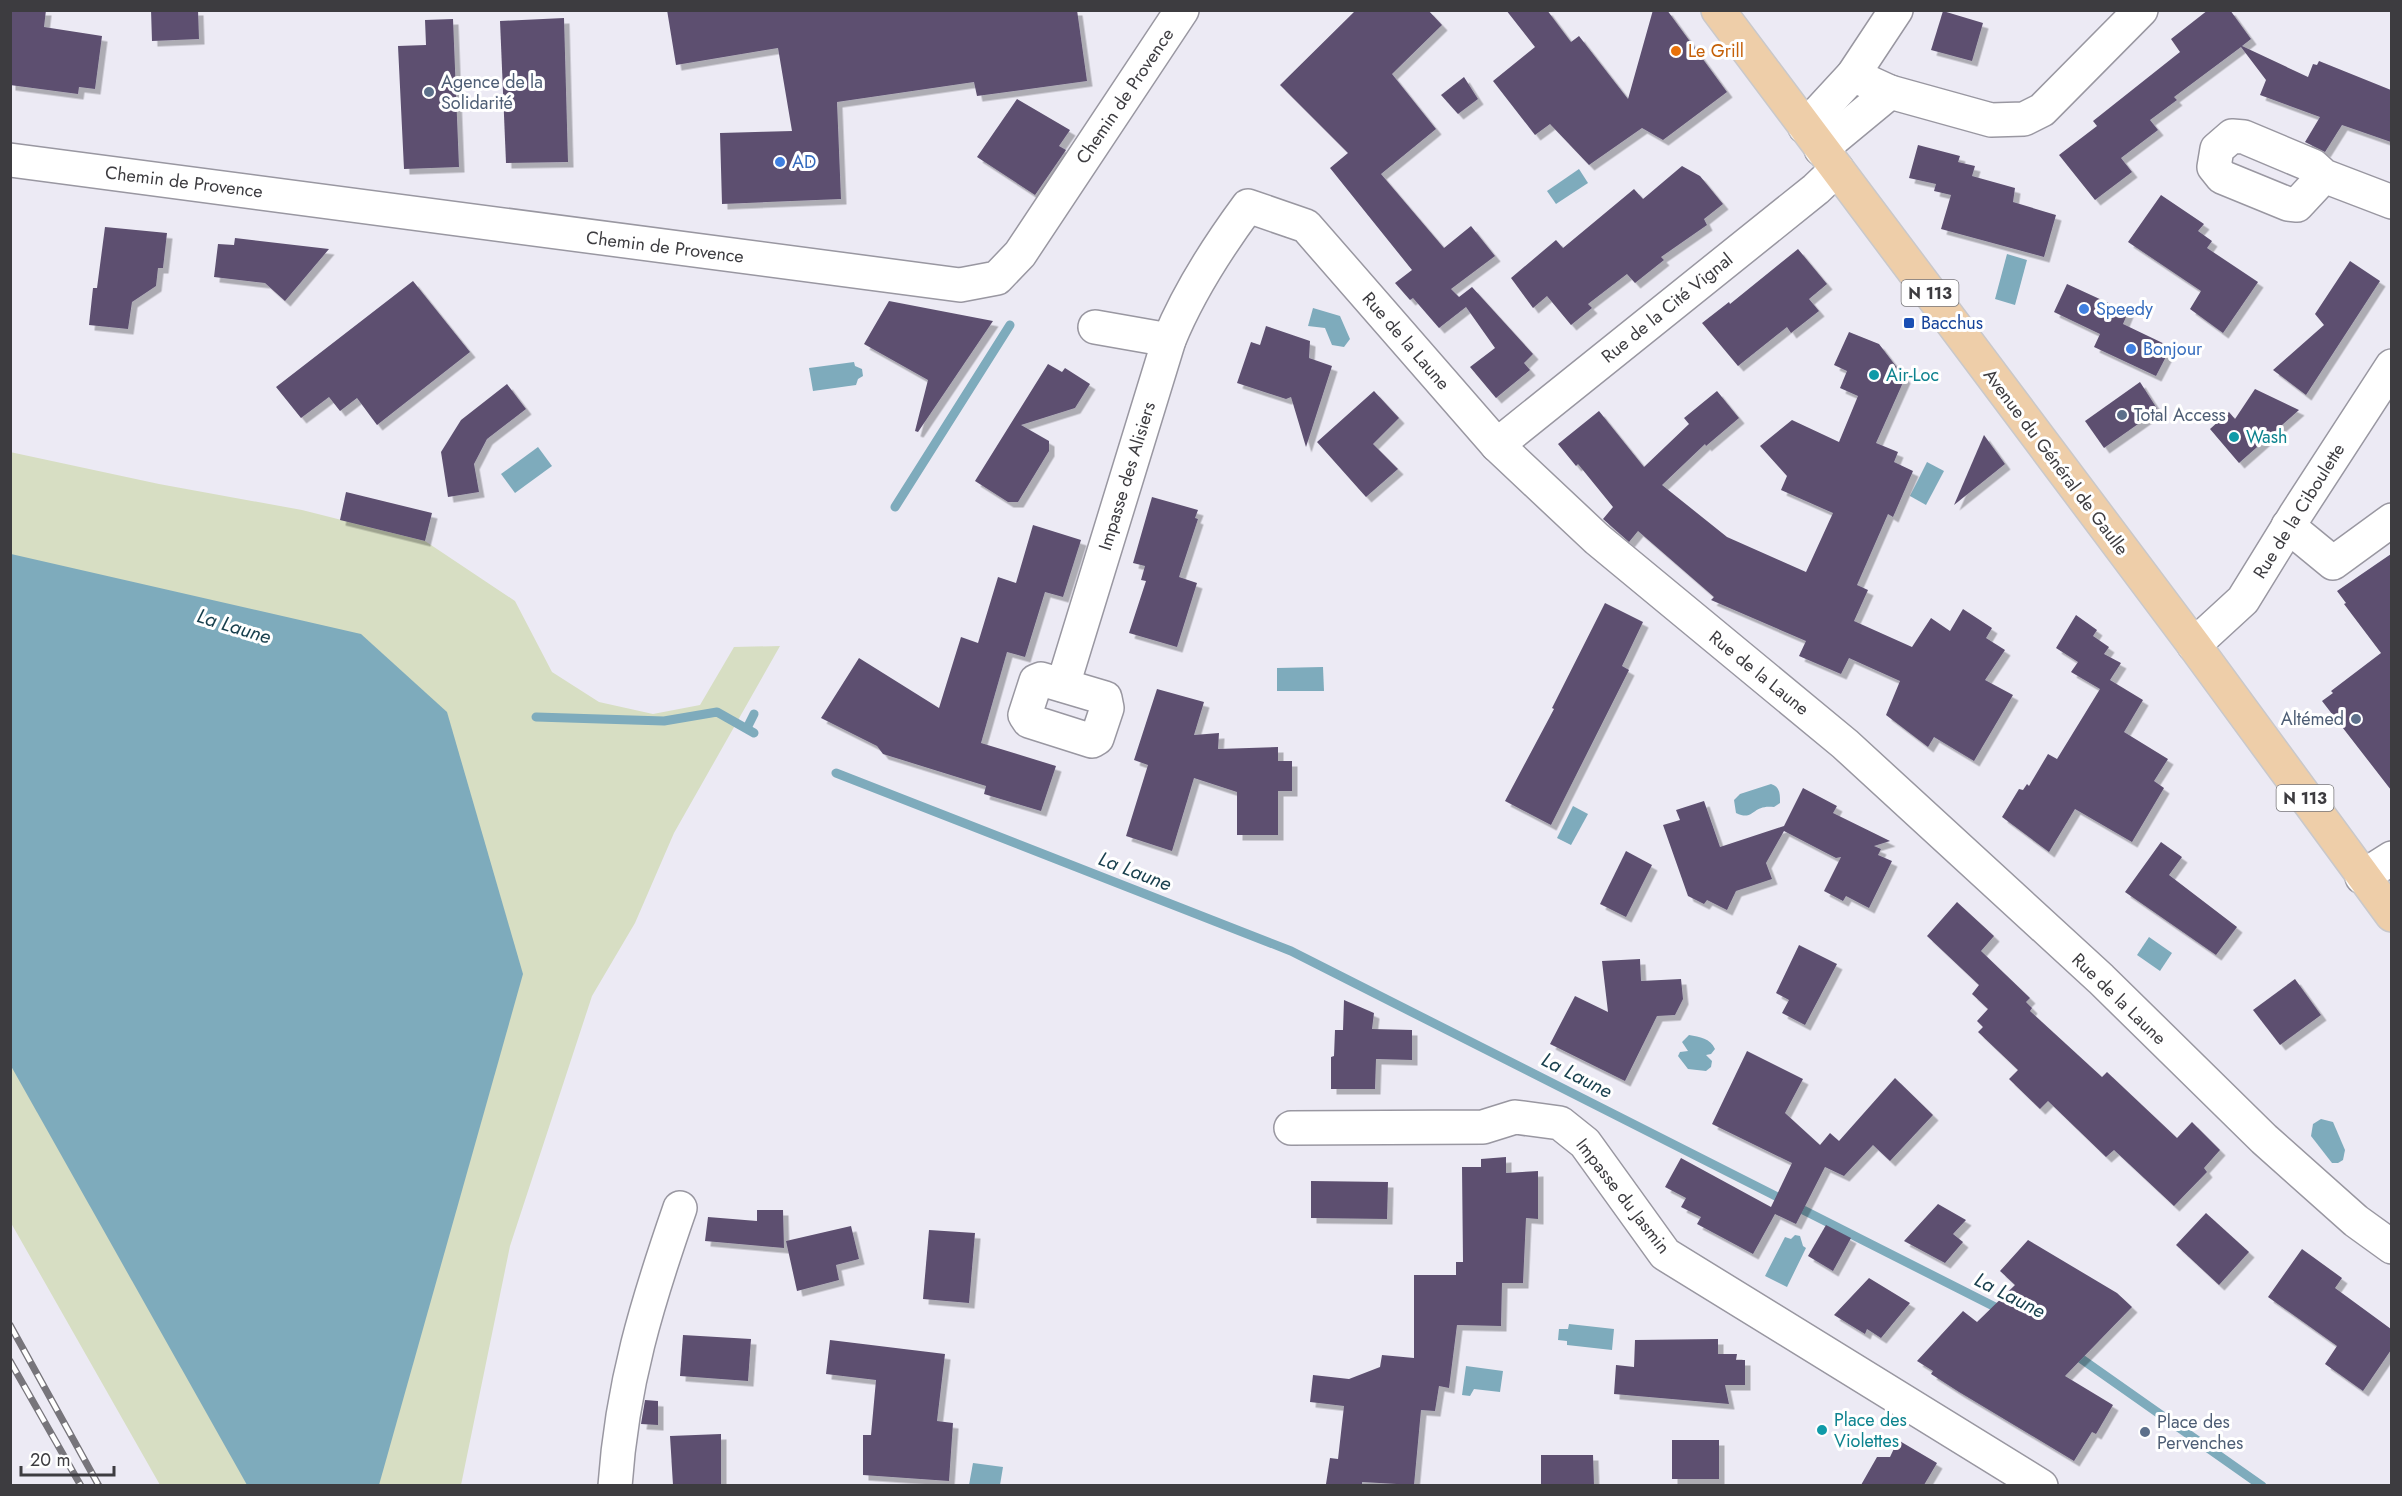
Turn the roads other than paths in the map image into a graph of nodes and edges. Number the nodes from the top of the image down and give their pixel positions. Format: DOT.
graph roads {
  1 [pos="1718,10"];
  2 [pos="1896,10"];
  3 [pos="2141,10"];
  4 [pos="1181,11"];
  5 [pos="1853,75"];
  6 [pos="1890,92"];
  7 [pos="1821,148"];
  8 [pos="10,160"];
  9 [pos="2324,176"];
  10 [pos="2391,202"];
  11 [pos="1095,327"];
  12 [pos="1169,339"];
  13 [pos="2391,366"];
  14 [pos="1497,445"];
  15 [pos="2391,520"];
  16 [pos="2288,526"];
  17 [pos="2194,645"];
  18 [pos="1063,685"];
  19 [pos="2391,858"];
  20 [pos="2362,877"];
  21 [pos="2391,915"];
  22 [pos="1291,1128"];
  23 [pos="680,1208"];
  24 [pos="2391,1247"];
  25 [pos="615,1485"];
  26 [pos="2041,1485"];
  1 -- 7 [label="main road, Avenue du Général de Gaulle / N 113"];
  2 -- 5 [label="street"];
  3 -- 6 [label="street"];
  4 -- 8 [label="street, Chemin de Provence"];
  5 -- 6 [label="street"];
  5 -- 7 [label="street"];
  6 -- 7 [label="street"];
  7 -- 14 [label="street, Rue de la Cité Vignal"];
  7 -- 17 [label="main road, Avenue du Général de Gaulle / N 113"];
  9 -- 10 [label="street"];
  11 -- 12 [label="street"];
  12 -- 14 [label="street, Rue de la Laune"];
  12 -- 18 [label="street, Impasse des Alisiers"];
  13 -- 16 [label="street, Rue de la Ciboulette"];
  14 -- 24 [label="street, Rue de la Laune"];
  15 -- 16 [label="street"];
  16 -- 17 [label="street, Rue de la Ciboulette"];
  17 -- 20 [label="main road, Avenue du Général de Gaulle / N 113"];
  19 -- 20 [label="street"];
  20 -- 21 [label="main road, Avenue du Général de Gaulle / N 113"];
  22 -- 26 [label="street, Impasse du Jasmin"];
  23 -- 25 [label="street"];
}
